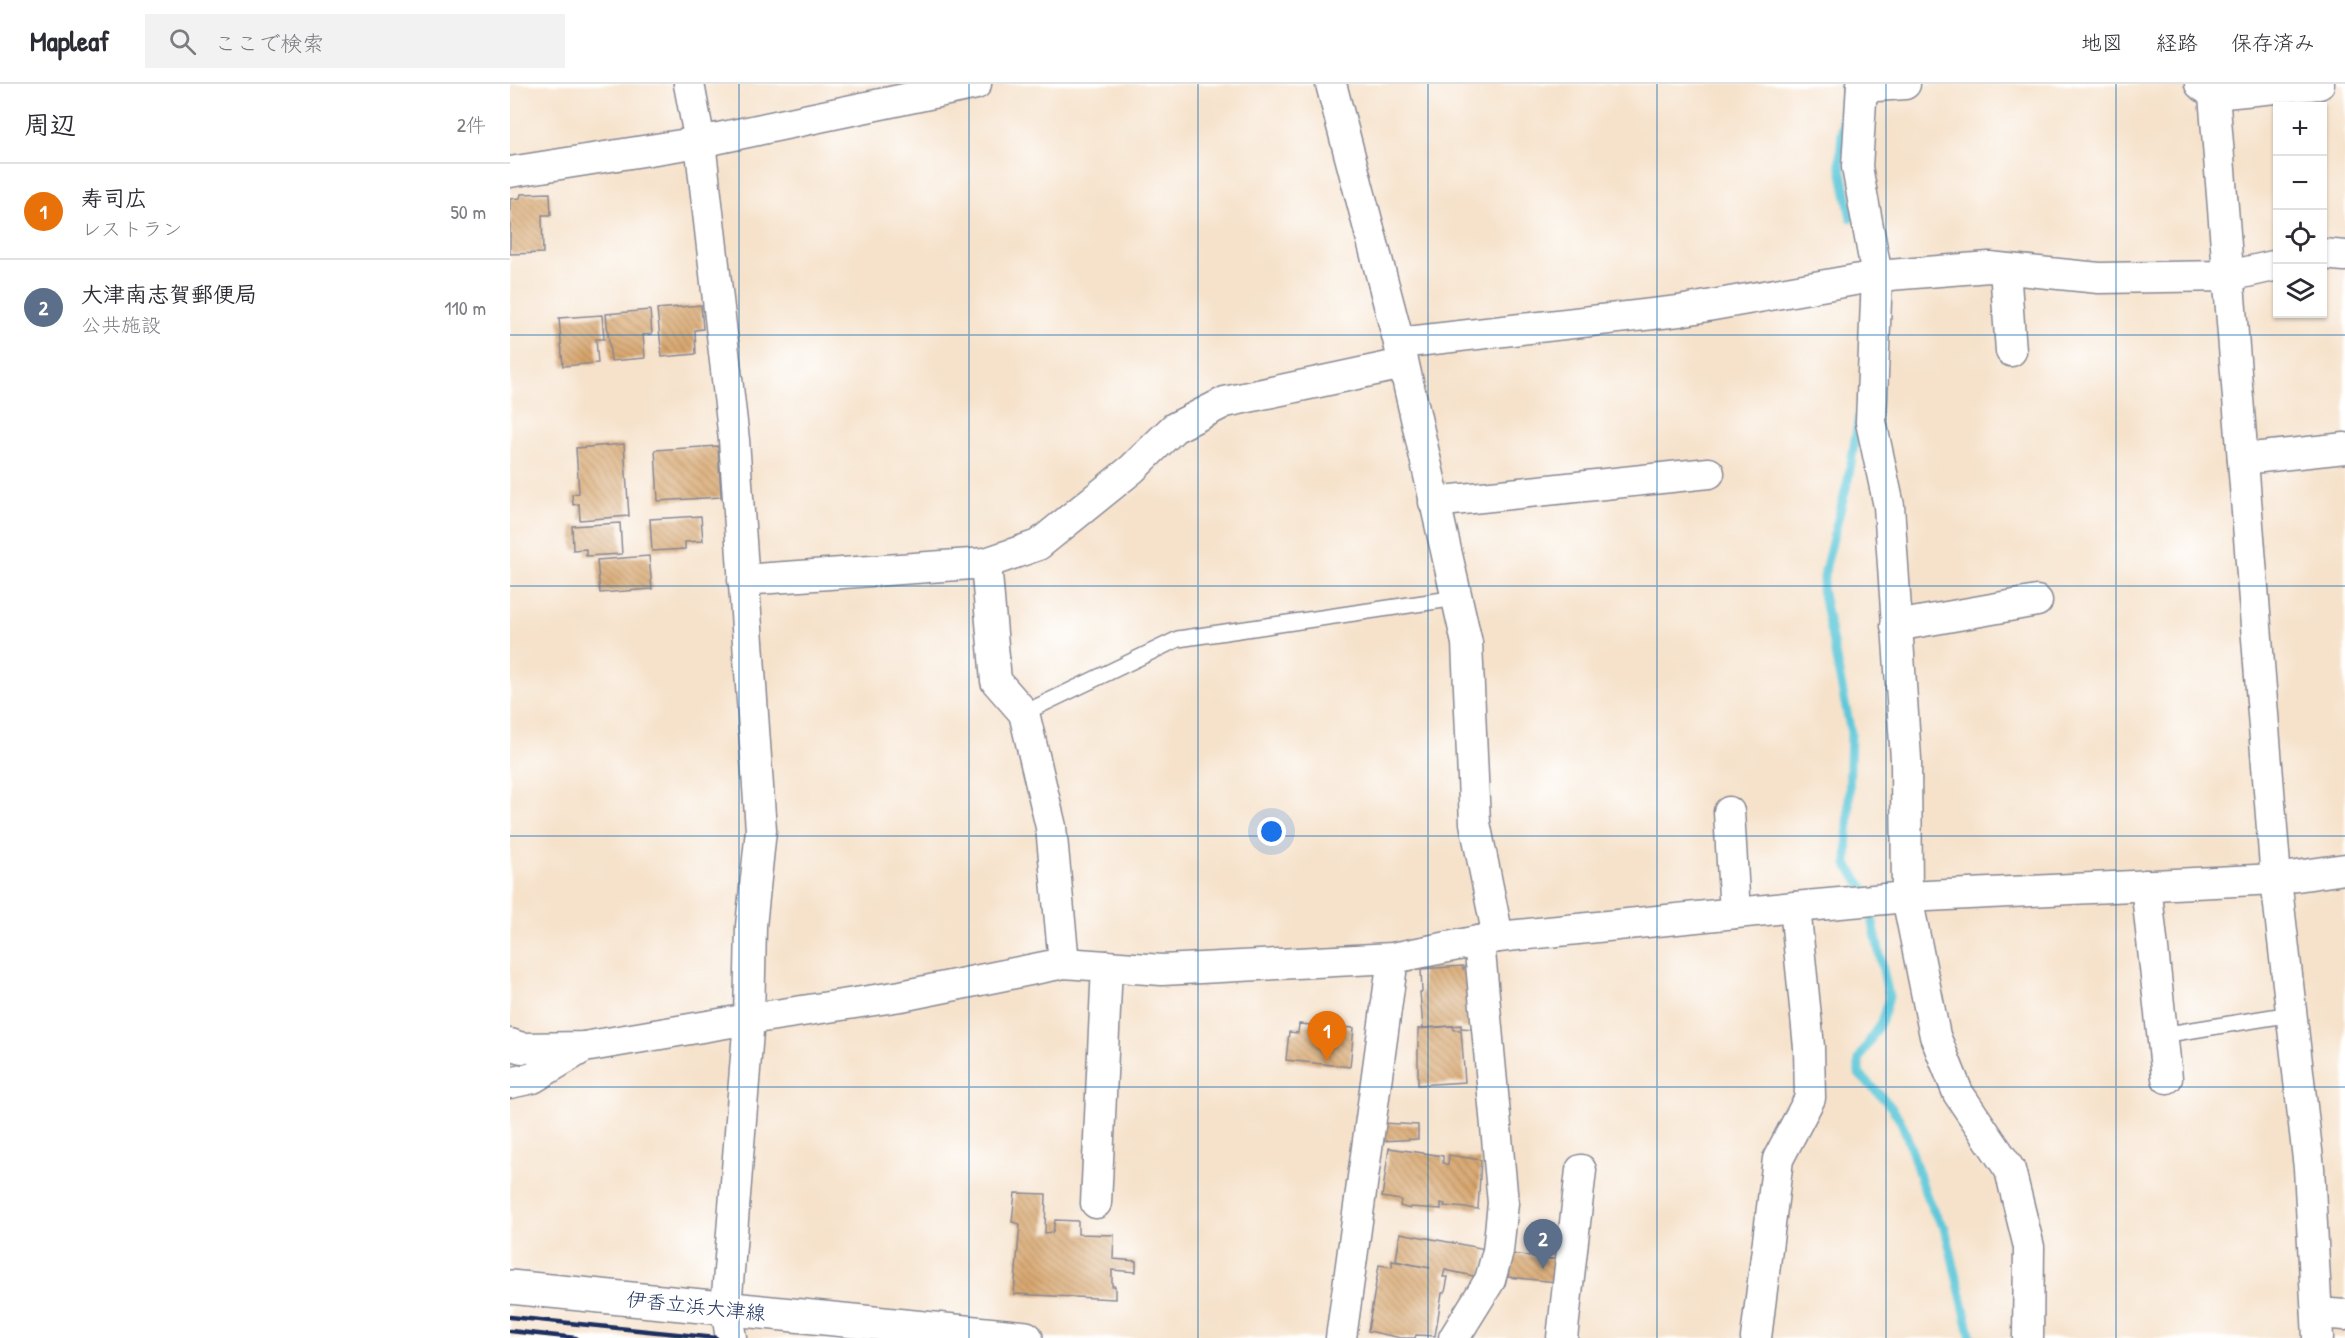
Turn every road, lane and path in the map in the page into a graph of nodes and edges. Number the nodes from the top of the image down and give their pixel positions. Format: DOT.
graph roads {
  1 [pos="689,84"];
  2 [pos="975,84"];
  3 [pos="1331,84"];
  4 [pos="1905,84"];
  5 [pos="2319,84"];
  6 [pos="1862,86"];
  7 [pos="2207,89"];
  8 [pos="700,142"];
  9 [pos="510,172"];
  10 [pos="2327,254"];
  11 [pos="2345,256"];
  12 [pos="2273,266"];
  13 [pos="2005,269"];
  14 [pos="1877,276"];
  15 [pos="2229,276"];
  16 [pos="2011,351"];
  17 [pos="1401,353"];
  18 [pos="2345,448"];
  19 [pos="2243,459"];
  20 [pos="1709,473"];
  21 [pos="1434,502"];
  22 [pos="986,563"];
  23 [pos="743,580"];
  24 [pos="1457,598"];
  25 [pos="2037,601"];
  26 [pos="1896,626"];
  27 [pos="1024,713"];
  28 [pos="1729,812"];
  29 [pos="2345,869"];
  30 [pos="2276,879"];
  31 [pos="2146,885"];
  32 [pos="1898,898"];
  33 [pos="1795,907"];
  34 [pos="1735,913"];
  35 [pos="1488,939"];
  36 [pos="1393,958"];
  37 [pos="1064,963"];
  38 [pos="1107,966"];
  39 [pos="2291,1014"];
  40 [pos="748,1018"];
  41 [pos="2162,1035"];
  42 [pos="510,1044"];
  43 [pos="584,1047"];
  44 [pos="2167,1078"];
  45 [pos="510,1083"];
  46 [pos="1581,1170"];
  47 [pos="1096,1203"];
  48 [pos="510,1287"];
  49 [pos="2326,1322"];
  50 [pos="729,1323"];
  51 [pos="1026,1338"];
  52 [pos="1341,1338"];
  53 [pos="1454,1338"];
  54 [pos="1562,1338"];
  55 [pos="1755,1338"];
  56 [pos="2028,1338"];
  1 -- 8 [label="street"];
  2 -- 8 [label="street"];
  3 -- 17 [label="street"];
  4 -- 6 [label="street"];
  5 -- 7 [label="street"];
  6 -- 14 [label="street"];
  7 -- 15 [label="street"];
  8 -- 9 [label="street"];
  8 -- 23 [label="street"];
  10 -- 11 [label="street"];
  12 -- 15 [label="street"];
  13 -- 14 [label="street"];
  13 -- 15 [label="street"];
  13 -- 16 [label="street"];
  14 -- 17 [label="street"];
  14 -- 26 [label="street"];
  15 -- 19 [label="street"];
  17 -- 21 [label="street"];
  17 -- 22 [label="street"];
  18 -- 19 [label="street"];
  19 -- 30 [label="street"];
  20 -- 21 [label="street"];
  21 -- 24 [label="street"];
  22 -- 23 [label="street"];
  22 -- 27 [label="street"];
  23 -- 40 [label="street"];
  24 -- 27 [label="lane"];
  24 -- 35 [label="street"];
  25 -- 26 [label="street"];
  26 -- 32 [label="street"];
  27 -- 37 [label="street"];
  28 -- 34 [label="street"];
  29 -- 30 [label="street"];
  30 -- 31 [label="street"];
  30 -- 39 [label="street"];
  31 -- 32 [label="street"];
  31 -- 41 [label="street"];
  32 -- 33 [label="street"];
  32 -- 56 [label="street"];
  33 -- 34 [label="street"];
  33 -- 55 [label="street"];
  34 -- 35 [label="street"];
  35 -- 36 [label="street"];
  35 -- 53 [label="street"];
  36 -- 38 [label="street"];
  36 -- 52 [label="street"];
  37 -- 38 [label="street"];
  37 -- 40 [label="street"];
  38 -- 47 [label="street"];
  39 -- 41 [label="lane"];
  39 -- 49 [label="street"];
  40 -- 43 [label="street"];
  40 -- 50 [label="street"];
  41 -- 44 [label="street"];
  42 -- 43 [label="street"];
  43 -- 45 [label="street"];
  46 -- 54 [label="street"];
  48 -- 50 [label="main road, 伊香立浜大津線"];
  50 -- 51 [label="main road, 伊香立浜大津線"];
}
